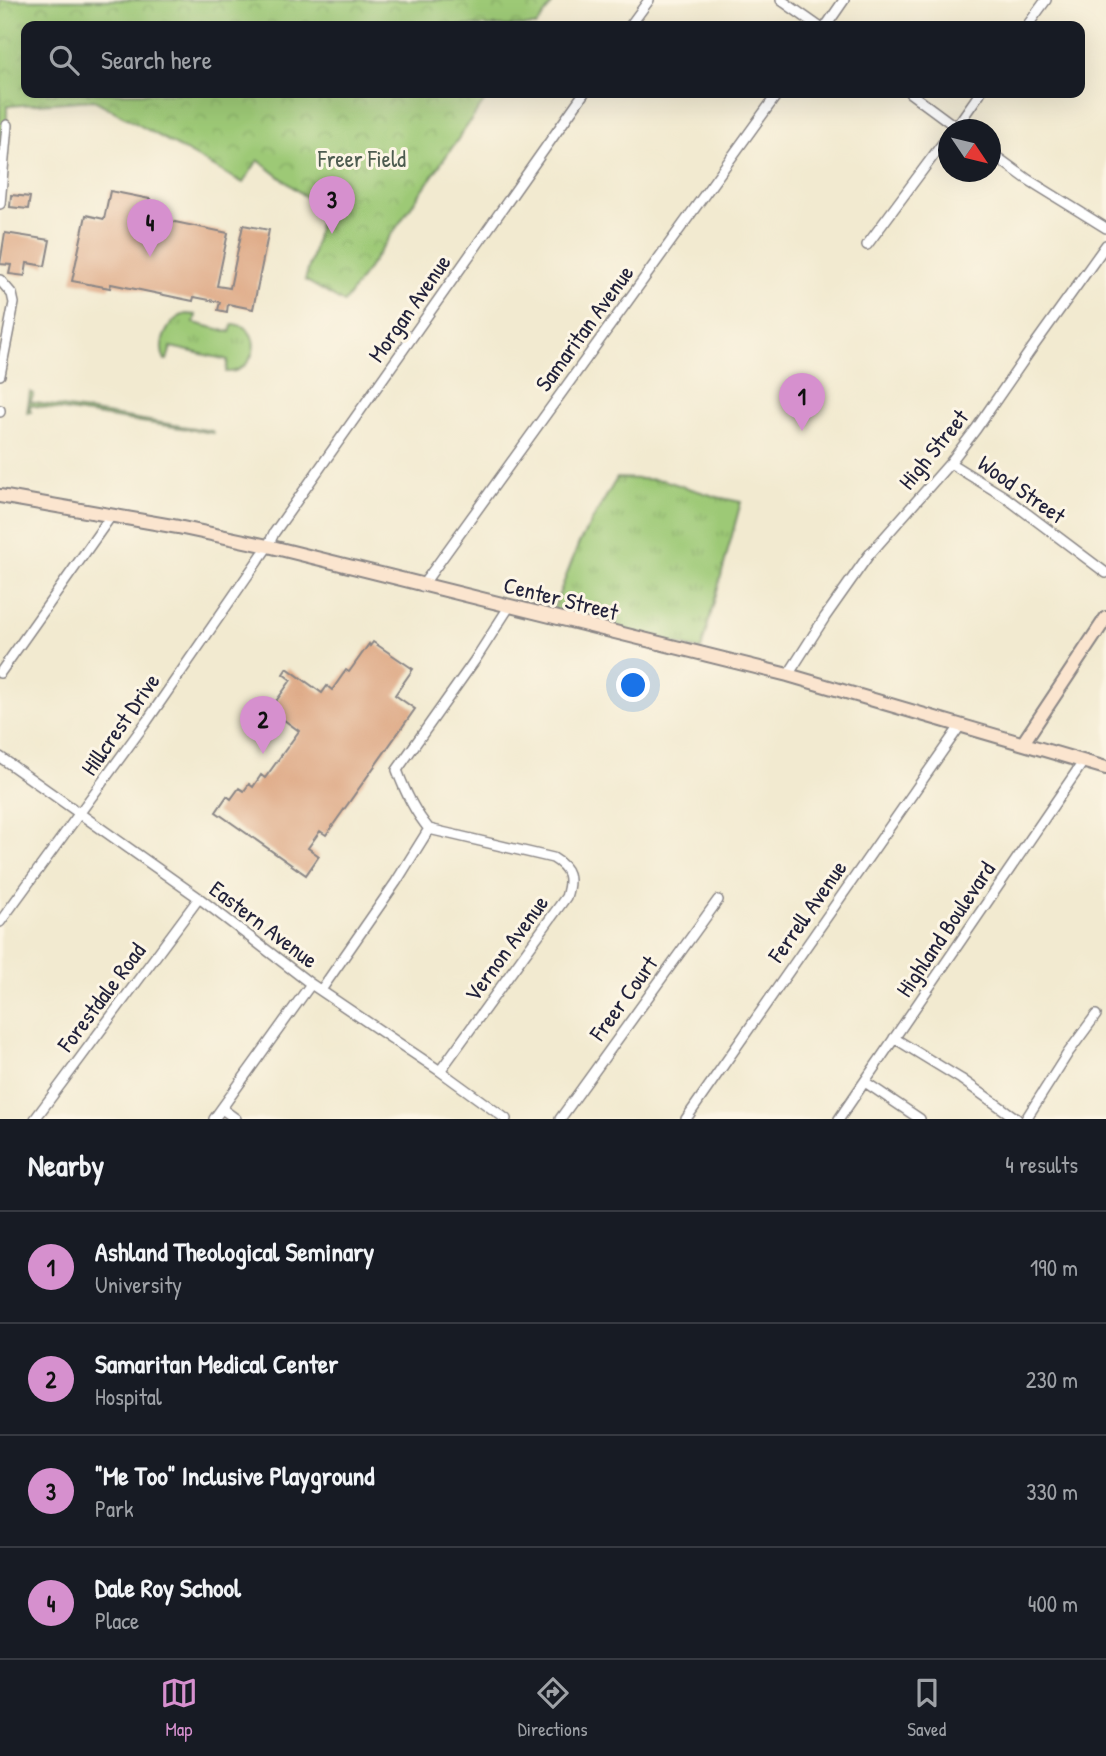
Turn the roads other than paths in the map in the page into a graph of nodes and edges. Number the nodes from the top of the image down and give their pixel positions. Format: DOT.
graph roads {
  1 [pos="649,0"];
  2 [pos="781,0"];
  3 [pos="845,0"];
  4 [pos="1046,0"];
  5 [pos="634,21"];
  6 [pos="811,21"];
  7 [pos="830,21"];
  8 [pos="1031,21"];
  9 [pos="580,98"];
  10 [pos="774,98"];
  11 [pos="917,98"];
  12 [pos="977,98"];
  13 [pos="945,119"];
  14 [pos="963,119"];
  15 [pos="7,125"];
  16 [pos="938,149"];
  17 [pos="1001,160"];
  18 [pos="0,204"];
  19 [pos="1106,228"];
  20 [pos="867,245"];
  21 [pos="1106,245"];
  22 [pos="0,280"];
  23 [pos="0,375"];
  24 [pos="950,463"];
  25 [pos="0,496"];
  26 [pos="111,516"];
  27 [pos="268,546"];
  28 [pos="1106,573"];
  29 [pos="422,586"];
  30 [pos="509,607"];
  31 [pos="1106,618"];
  32 [pos="0,673"];
  33 [pos="788,675"];
  34 [pos="960,726"];
  35 [pos="1023,743"];
  36 [pos="0,757"];
  37 [pos="1083,762"];
  38 [pos="1106,768"];
  39 [pos="80,814"];
  40 [pos="429,829"];
  41 [pos="199,898"];
  42 [pos="718,900"];
  43 [pos="0,922"];
  44 [pos="311,984"];
  45 [pos="321,990"];
  46 [pos="1096,1015"];
  47 [pos="894,1038"];
  48 [pos="440,1071"];
  49 [pos="865,1082"];
  50 [pos="222,1109"];
  51 [pos="35,1119"];
  52 [pos="214,1119"];
  53 [pos="236,1119"];
  54 [pos="506,1119"];
  55 [pos="560,1119"];
  56 [pos="686,1119"];
  57 [pos="839,1119"];
  58 [pos="920,1119"];
  59 [pos="1017,1119"];
  60 [pos="1027,1119"];
  1 -- 5 [label="street"];
  2 -- 6 [label="street"];
  3 -- 7 [label="street"];
  4 -- 8 [label="street"];
  9 -- 27 [label="street, Morgan Avenue"];
  10 -- 29 [label="street, Samaritan Avenue"];
  11 -- 13 [label="street"];
  12 -- 14 [label="street"];
  15 -- 18 [label="street"];
  16 -- 20 [label="street"];
  17 -- 19 [label="street"];
  21 -- 24 [label="street, High Street"];
  22 -- 23 [label="street"];
  24 -- 28 [label="street, Wood Street"];
  24 -- 33 [label="street, High Street"];
  25 -- 26 [label="main road, Center Street"];
  26 -- 27 [label="main road, Center Street"];
  26 -- 32 [label="street"];
  27 -- 29 [label="main road, Center Street"];
  27 -- 39 [label="street, Hillcrest Drive"];
  29 -- 30 [label="main road, Center Street"];
  30 -- 33 [label="main road, Center Street"];
  30 -- 40 [label="street"];
  31 -- 35 [label="main road"];
  33 -- 34 [label="main road, Center Street"];
  34 -- 35 [label="main road, Center Street"];
  34 -- 56 [label="street, Ferrell Avenue"];
  35 -- 37 [label="main road, Center Street"];
  36 -- 39 [label="street, Eastern Avenue"];
  37 -- 38 [label="main road, Center Street"];
  37 -- 47 [label="street, Highland Boulevard"];
  39 -- 41 [label="street, Eastern Avenue"];
  39 -- 43 [label="street, Hillcrest Drive"];
  40 -- 45 [label="street"];
  40 -- 48 [label="street, Vernon Avenue"];
  41 -- 44 [label="street, Eastern Avenue"];
  41 -- 51 [label="street, Forestdale Road"];
  42 -- 55 [label="street, Freer Court"];
  44 -- 45 [label="street, Eastern Avenue"];
  44 -- 50 [label="street"];
  45 -- 48 [label="street, Eastern Avenue"];
  46 -- 60 [label="street"];
  47 -- 49 [label="street, Highland Boulevard"];
  47 -- 59 [label="street"];
  48 -- 54 [label="street, Eastern Avenue"];
  49 -- 57 [label="street, Highland Boulevard"];
  49 -- 58 [label="street"];
  50 -- 52 [label="street"];
  50 -- 53 [label="street"];
}
